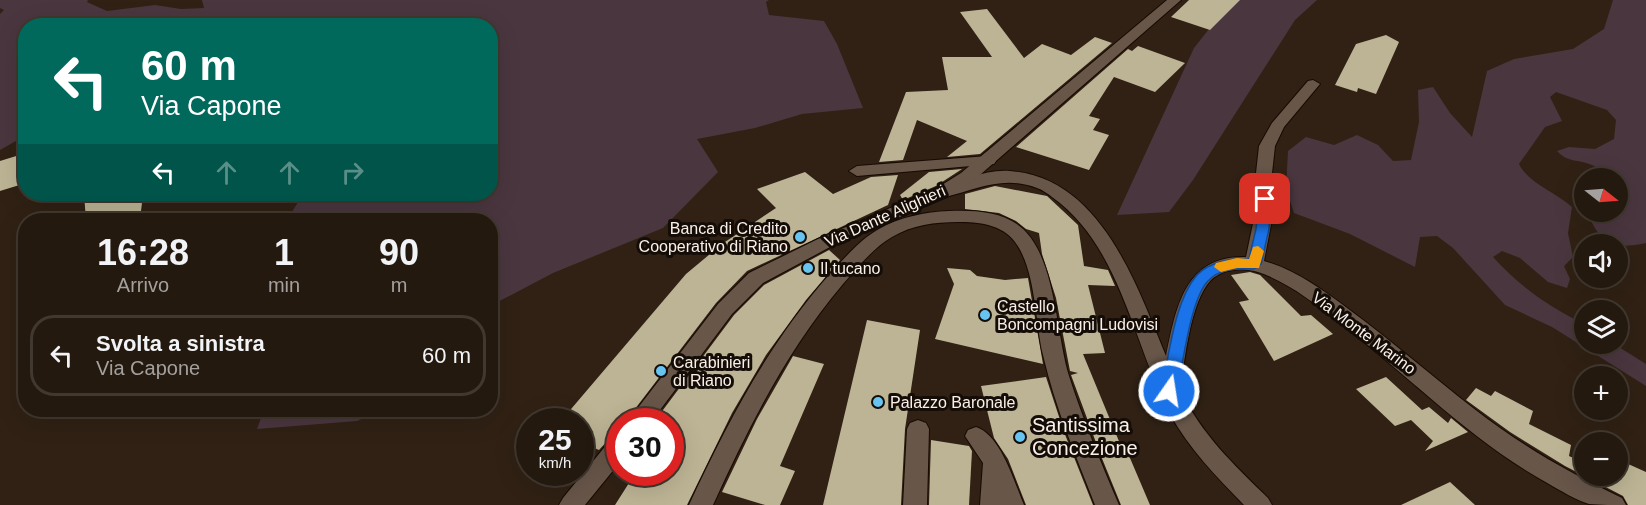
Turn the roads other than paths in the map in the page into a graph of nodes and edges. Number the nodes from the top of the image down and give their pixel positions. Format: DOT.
graph roads {
  1 [pos="1175,0"];
  2 [pos="1314,84"];
  3 [pos="988,161"];
  4 [pos="857,171"];
  5 [pos="944,192"];
  6 [pos="883,228"];
  7 [pos="1254,264"];
  8 [pos="1169,391"];
  9 [pos="649,408"];
  10 [pos="918,429"];
  11 [pos="976,436"];
  12 [pos="993,458"];
  13 [pos="606,462"];
  14 [pos="571,505"];
  15 [pos="701,505"];
  16 [pos="915,505"];
  17 [pos="992,505"];
  18 [pos="1012,505"];
  19 [pos="1107,505"];
  20 [pos="1260,505"];
  21 [pos="1614,505"];
  1 -- 3 [label="street, Via Dante Alighieri"];
  2 -- 7 [label="street"];
  3 -- 4 [label="street"];
  3 -- 5 [label="street, Via Dante Alighieri"];
  5 -- 6 [label="street, Via Dante Alighieri"];
  5 -- 8 [label="street"];
  6 -- 9 [label="street, Via Dante Alighieri"];
  6 -- 15 [label="street"];
  6 -- 19 [label="street"];
  7 -- 8 [label="street, Via Monte Marino"];
  7 -- 21 [label="street, Via Monte Marino"];
  8 -- 20 [label="street"];
  10 -- 16 [label="street"];
  11 -- 12 [label="street"];
  12 -- 17 [label="street"];
  12 -- 18 [label="street"];
  13 -- 14 [label="street"];
}
